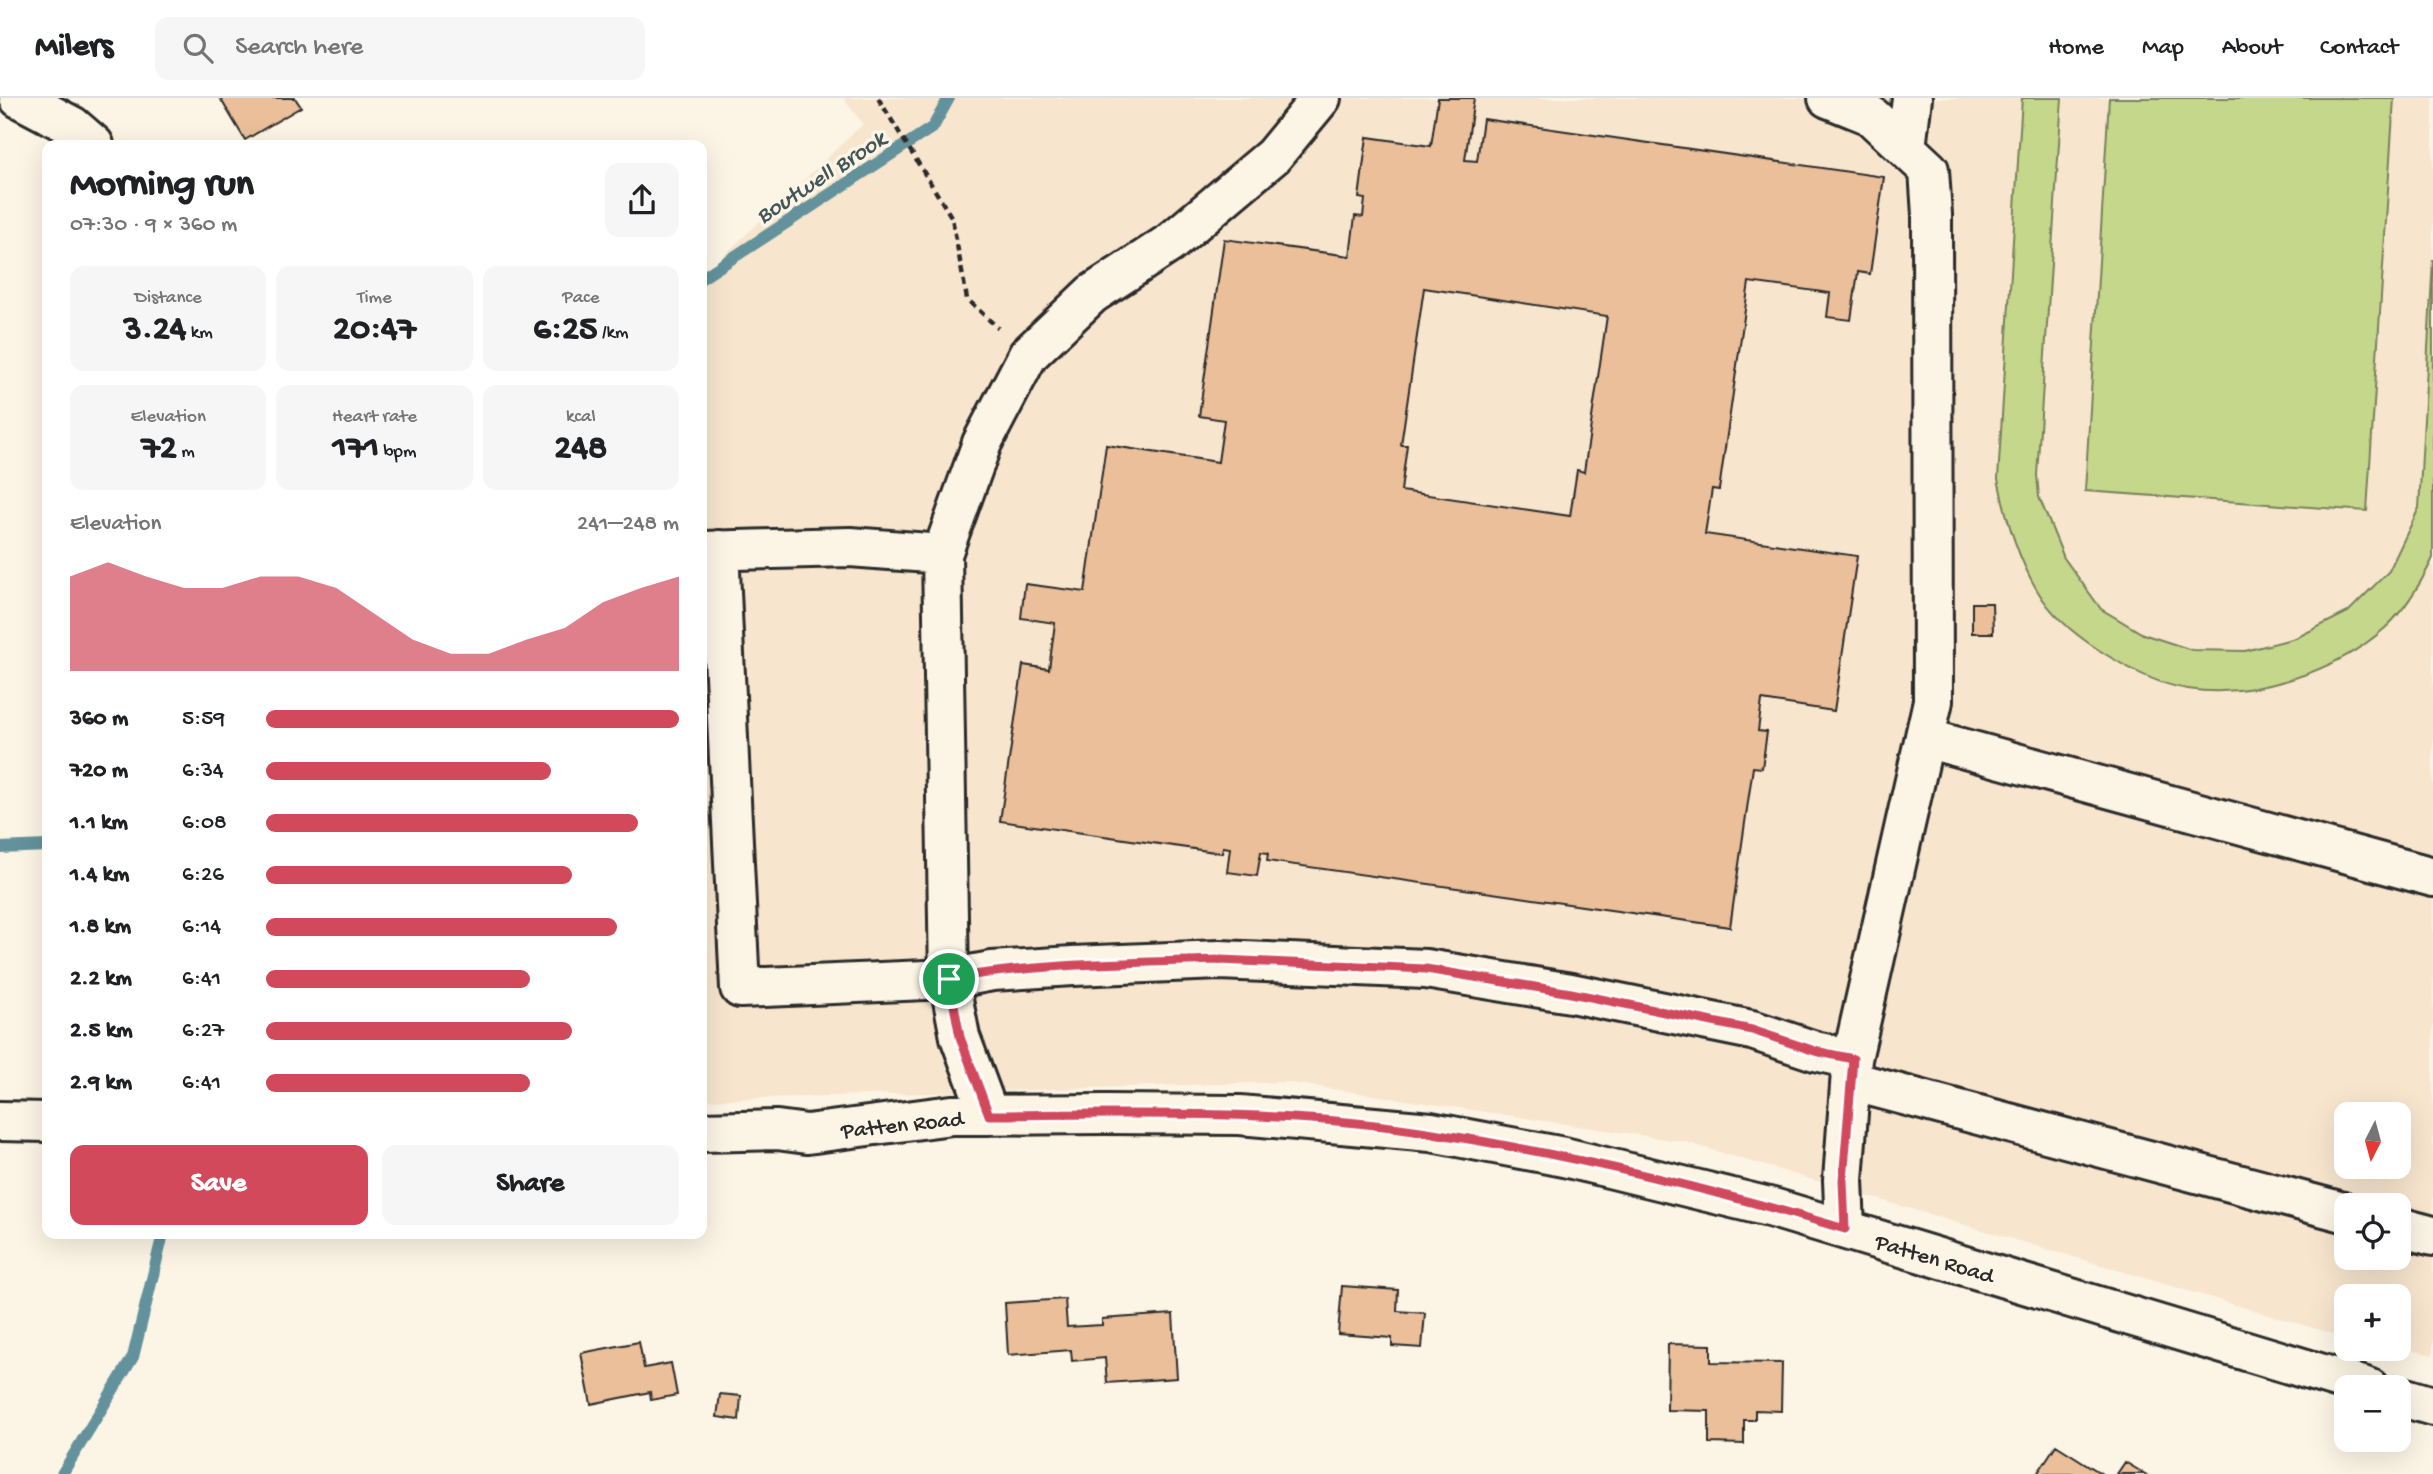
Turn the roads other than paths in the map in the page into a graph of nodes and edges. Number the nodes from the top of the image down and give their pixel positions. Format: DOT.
graph roads {
  1 [pos="19,98"];
  2 [pos="1321,98"];
  3 [pos="1828,98"];
  4 [pos="1912,98"];
  5 [pos="88,140"];
  6 [pos="1906,148"];
  7 [pos="710,551"];
  8 [pos="942,555"];
  9 [pos="1925,738"];
  10 [pos="2433,877"];
  11 [pos="949,979"];
  12 [pos="1852,1070"];
  13 [pos="989,1115"];
  14 [pos="0,1121"];
  15 [pos="42,1122"];
  16 [pos="707,1132"];
  17 [pos="2334,1209"];
  18 [pos="1845,1229"];
  19 [pos="2411,1230"];
  20 [pos="2433,1236"];
  21 [pos="2334,1377"];
  22 [pos="2411,1400"];
  23 [pos="2433,1406"];
  1 -- 5 [label="street"];
  2 -- 8 [label="street"];
  3 -- 6 [label="street"];
  4 -- 6 [label="street"];
  6 -- 9 [label="street"];
  7 -- 8 [label="street"];
  7 -- 11 [label="street"];
  8 -- 11 [label="street"];
  9 -- 10 [label="street"];
  9 -- 12 [label="street"];
  11 -- 12 [label="street"];
  11 -- 13 [label="street"];
  12 -- 17 [label="street"];
  12 -- 18 [label="street"];
  13 -- 16 [label="street, Patten Road"];
  13 -- 18 [label="street, Patten Road"];
  14 -- 15 [label="street"];
  18 -- 21 [label="street, Patten Road"];
  19 -- 20 [label="street"];
  22 -- 23 [label="street"];
}
